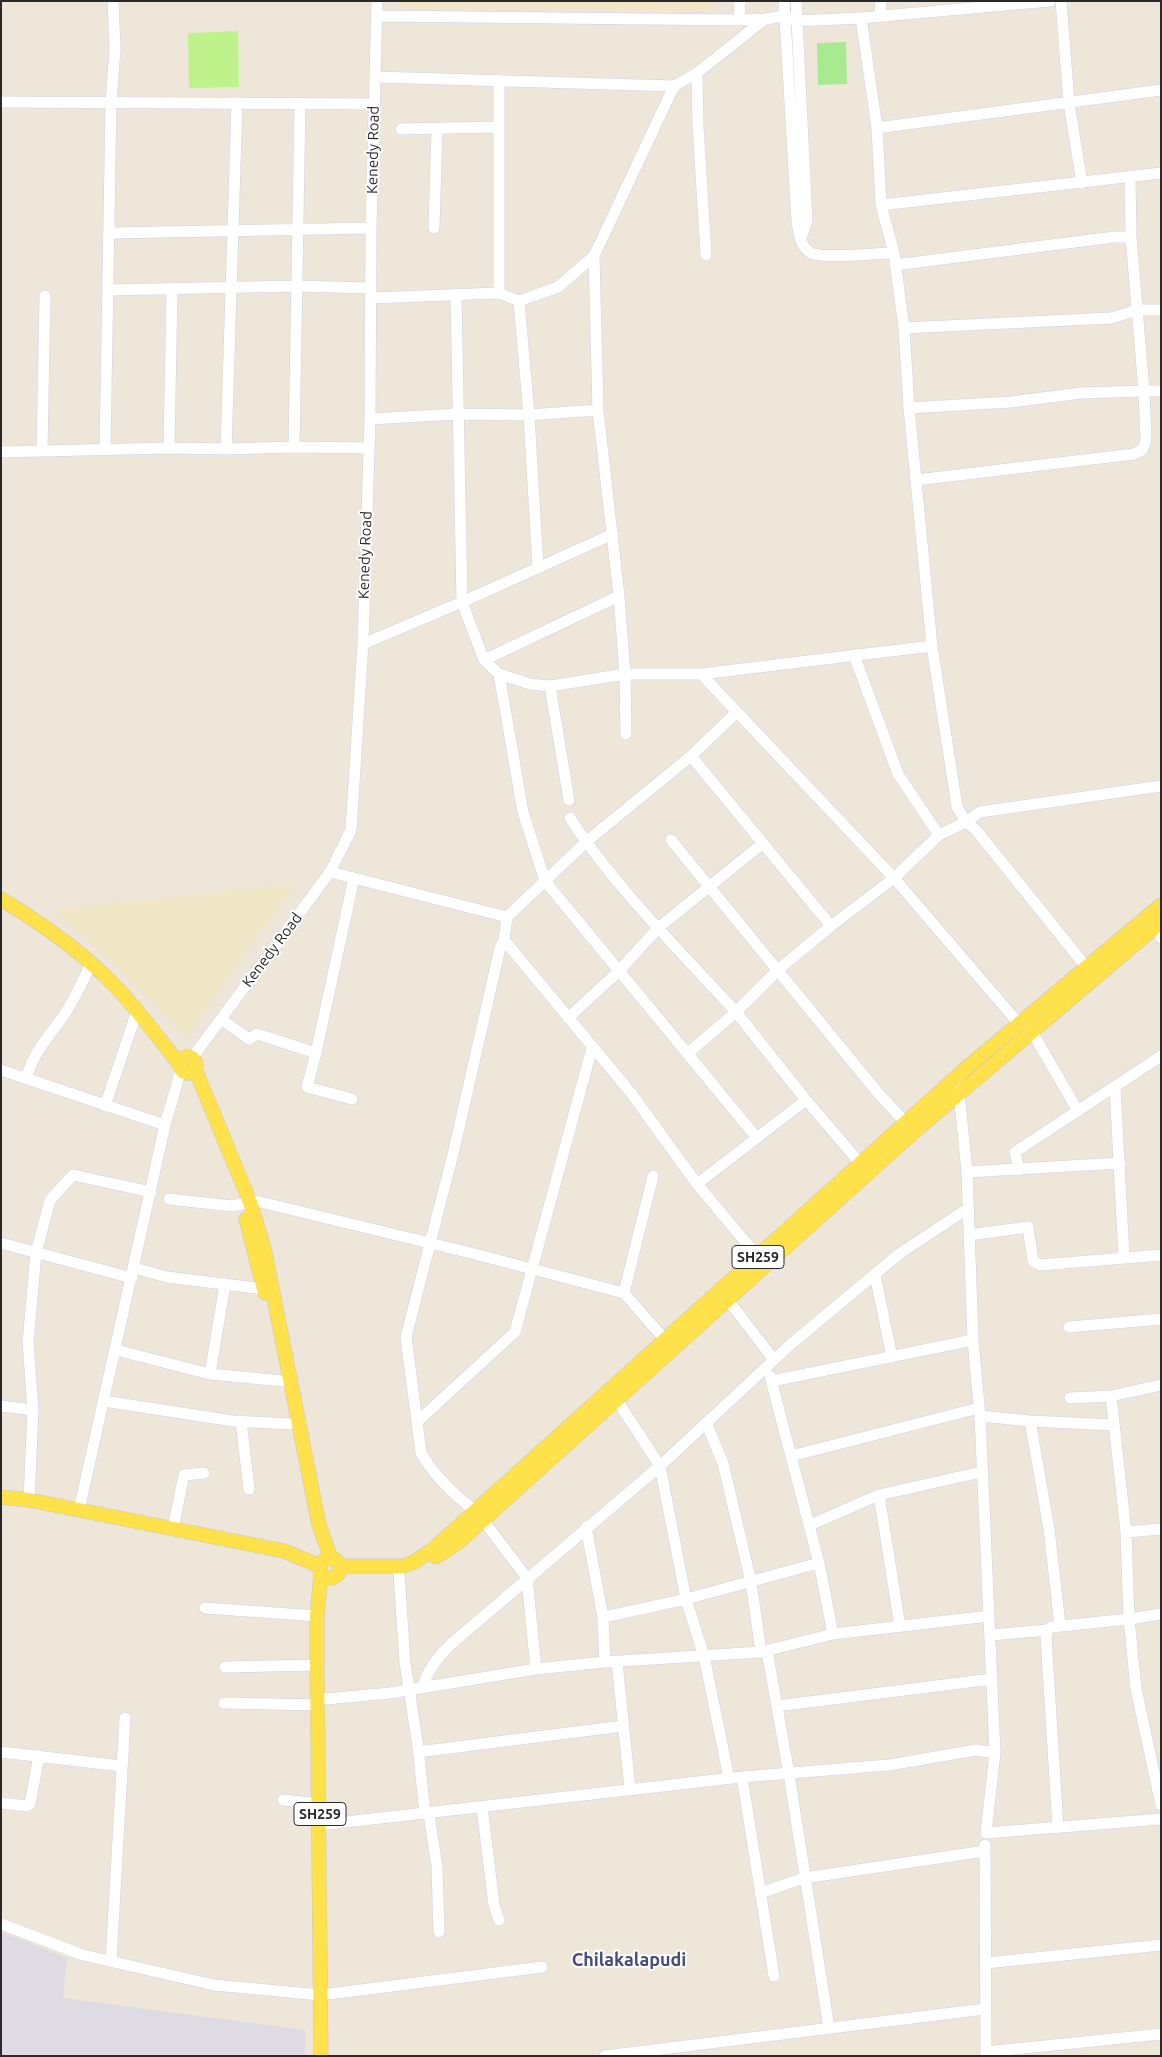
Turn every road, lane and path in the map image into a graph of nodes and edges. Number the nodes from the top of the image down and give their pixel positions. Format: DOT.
graph roads {
  1 [pos="113,1"];
  2 [pos="378,1"];
  3 [pos="740,1"];
  4 [pos="784,1"];
  5 [pos="796,1"];
  6 [pos="881,1"];
  7 [pos="1050,1"];
  8 [pos="1061,1"];
  9 [pos="377,16"];
  10 [pos="784,16"];
  11 [pos="880,16"];
  12 [pos="861,18"];
  13 [pos="739,20"];
  14 [pos="765,20"];
  15 [pos="796,21"];
  16 [pos="697,73"];
  17 [pos="375,78"];
  18 [pos="499,80"];
  19 [pos="674,86"];
  20 [pos="1161,90"];
  21 [pos="1,102"];
  22 [pos="111,103"];
  23 [pos="237,103"];
  24 [pos="300,103"];
  25 [pos="1069,103"];
  26 [pos="374,104"];
  27 [pos="401,128"];
  28 [pos="438,128"];
  29 [pos="499,128"];
  30 [pos="877,128"];
  31 [pos="1161,173"];
  32 [pos="1130,176"];
  33 [pos="1082,183"];
  34 [pos="881,205"];
  35 [pos="371,228"];
  36 [pos="434,228"];
  37 [pos="298,230"];
  38 [pos="234,231"];
  39 [pos="110,234"];
  40 [pos="1131,237"];
  41 [pos="800,240"];
  42 [pos="706,255"];
  43 [pos="594,256"];
  44 [pos="894,259"];
  45 [pos="296,286"];
  46 [pos="231,287"];
  47 [pos="172,289"];
  48 [pos="108,290"];
  49 [pos="371,293"];
  50 [pos="499,293"];
  51 [pos="456,294"];
  52 [pos="45,296"];
  53 [pos="519,301"];
  54 [pos="1138,310"];
  55 [pos="1161,310"];
  56 [pos="904,328"];
  57 [pos="1161,390"];
  58 [pos="1144,391"];
  59 [pos="909,408"];
  60 [pos="598,410"];
  61 [pos="457,414"];
  62 [pos="530,415"];
  63 [pos="370,419"];
  64 [pos="294,447"];
  65 [pos="170,448"];
  66 [pos="368,448"];
  67 [pos="42,450"];
  68 [pos="105,450"];
  69 [pos="226,450"];
  70 [pos="1,452"];
  71 [pos="916,480"];
  72 [pos="613,534"];
  73 [pos="538,568"];
  74 [pos="619,596"];
  75 [pos="462,602"];
  76 [pos="363,644"];
  77 [pos="932,646"];
  78 [pos="854,655"];
  79 [pos="484,660"];
  80 [pos="499,674"];
  81 [pos="625,674"];
  82 [pos="701,674"];
  83 [pos="550,686"];
  84 [pos="736,713"];
  85 [pos="626,734"];
  86 [pos="691,756"];
  87 [pos="1161,786"];
  88 [pos="569,800"];
  89 [pos="570,818"];
  90 [pos="966,822"];
  91 [pos="939,835"];
  92 [pos="671,840"];
  93 [pos="586,842"];
  94 [pos="762,844"];
  95 [pos="330,872"];
  96 [pos="354,878"];
  97 [pos="894,878"];
  98 [pos="545,881"];
  99 [pos="710,886"];
  100 [pos="1,899"];
  101 [pos="1161,905"];
  102 [pos="507,917"];
  103 [pos="831,926"];
  104 [pos="658,928"];
  105 [pos="1159,928"];
  106 [pos="504,940"];
  107 [pos="91,964"];
  108 [pos="1087,968"];
  109 [pos="779,969"];
  110 [pos="619,971"];
  111 [pos="137,1011"];
  112 [pos="736,1012"];
  113 [pos="221,1018"];
  114 [pos="568,1018"];
  115 [pos="1026,1027"];
  116 [pos="592,1048"];
  117 [pos="316,1053"];
  118 [pos="688,1054"];
  119 [pos="1161,1056"];
  120 [pos="187,1067"];
  121 [pos="1,1070"];
  122 [pos="26,1078"];
  123 [pos="956,1086"];
  124 [pos="1115,1087"];
  125 [pos="352,1099"];
  126 [pos="806,1100"];
  127 [pos="105,1106"];
  128 [pos="1078,1112"];
  129 [pos="905,1122"];
  130 [pos="165,1125"];
  131 [pos="757,1138"];
  132 [pos="1120,1163"];
  133 [pos="862,1169"];
  134 [pos="1019,1170"];
  135 [pos="968,1172"];
  136 [pos="653,1176"];
  137 [pos="697,1184"];
  138 [pos="151,1192"];
  139 [pos="169,1199"];
  140 [pos="246,1204"];
  141 [pos="967,1209"];
  142 [pos="969,1235"];
  143 [pos="1,1243"];
  144 [pos="430,1243"];
  145 [pos="36,1253"];
  146 [pos="1161,1255"];
  147 [pos="758,1256"];
  148 [pos="1124,1257"];
  149 [pos="531,1270"];
  150 [pos="133,1273"];
  151 [pos="875,1274"];
  152 [pos="225,1284"];
  153 [pos="264,1289"];
  154 [pos="624,1293"];
  155 [pos="728,1300"];
  156 [pos="1161,1319"];
  157 [pos="1069,1327"];
  158 [pos="665,1340"];
  159 [pos="973,1340"];
  160 [pos="116,1350"];
  161 [pos="892,1357"];
  162 [pos="774,1360"];
  163 [pos="765,1368"];
  164 [pos="210,1374"];
  165 [pos="283,1381"];
  166 [pos="772,1381"];
  167 [pos="1161,1385"];
  168 [pos="1111,1396"];
  169 [pos="1070,1398"];
  170 [pos="616,1399"];
  171 [pos="104,1401"];
  172 [pos="1,1406"];
  173 [pos="33,1410"];
  174 [pos="979,1412"];
  175 [pos="241,1421"];
  176 [pos="1030,1421"];
  177 [pos="417,1422"];
  178 [pos="706,1423"];
  179 [pos="290,1424"];
  180 [pos="1113,1424"];
  181 [pos="791,1456"];
  182 [pos="660,1466"];
  183 [pos="981,1472"];
  184 [pos="204,1473"];
  185 [pos="249,1489"];
  186 [pos="879,1495"];
  187 [pos="1,1497"];
  188 [pos="29,1500"];
  189 [pos="79,1510"];
  190 [pos="479,1516"];
  191 [pos="810,1526"];
  192 [pos="172,1528"];
  193 [pos="586,1528"];
  194 [pos="1161,1529"];
  195 [pos="1126,1532"];
  196 [pos="820,1563"];
  197 [pos="328,1568"];
  198 [pos="399,1573"];
  199 [pos="527,1578"];
  200 [pos="751,1582"];
  201 [pos="686,1600"];
  202 [pos="205,1608"];
  203 [pos="1161,1614"];
  204 [pos="317,1616"];
  205 [pos="989,1616"];
  206 [pos="603,1617"];
  207 [pos="1129,1619"];
  208 [pos="900,1626"];
  209 [pos="1060,1626"];
  210 [pos="1048,1630"];
  211 [pos="833,1634"];
  212 [pos="991,1635"];
  213 [pos="764,1652"];
  214 [pos="704,1656"];
  215 [pos="611,1662"];
  216 [pos="317,1665"];
  217 [pos="226,1667"];
  218 [pos="536,1669"];
  219 [pos="992,1679"];
  220 [pos="423,1687"];
  221 [pos="408,1690"];
  222 [pos="322,1702"];
  223 [pos="224,1703"];
  224 [pos="777,1706"];
  225 [pos="125,1718"];
  226 [pos="623,1726"];
  227 [pos="1,1752"];
  228 [pos="418,1752"];
  229 [pos="995,1753"];
  230 [pos="39,1756"];
  231 [pos="122,1766"];
  232 [pos="789,1774"];
  233 [pos="742,1777"];
  234 [pos="729,1778"];
  235 [pos="630,1789"];
  236 [pos="283,1800"];
  237 [pos="1,1803"];
  238 [pos="320,1804"];
  239 [pos="1161,1805"];
  240 [pos="482,1807"];
  241 [pos="427,1814"];
  242 [pos="1161,1819"];
  243 [pos="328,1824"];
  244 [pos="1058,1828"];
  245 [pos="986,1833"];
  246 [pos="985,1851"];
  247 [pos="804,1878"];
  248 [pos="760,1893"];
  249 [pos="499,1920"];
  250 [pos="1,1924"];
  251 [pos="439,1932"];
  252 [pos="1161,1945"];
  253 [pos="111,1961"];
  254 [pos="986,1963"];
  255 [pos="542,1967"];
  256 [pos="774,1976"];
  257 [pos="325,1995"];
  258 [pos="985,2009"];
  259 [pos="829,2028"];
  260 [pos="1161,2034"];
  261 [pos="1076,2050"];
  262 [pos="629,2054"];
  263 [pos="986,2054"];
  264 [pos="321,2056"];
  265 [pos="329,2056"];
  266 [pos="605,2056"];
  1 -- 22 [label="street"];
  2 -- 9 [label="street, Kenedy Road"];
  3 -- 13 [label="street"];
  4 -- 10 [label="street"];
  5 -- 15 [label="street"];
  6 -- 11 [label="street"];
  7 -- 11 [label="street"];
  8 -- 25 [label="street"];
  9 -- 13 [label="street"];
  9 -- 17 [label="street, Kenedy Road"];
  10 -- 14 [label="street"];
  10 -- 15 [label="street"];
  10 -- 41 [label="street"];
  11 -- 12 [label="street"];
  12 -- 15 [label="street"];
  12 -- 30 [label="street"];
  13 -- 14 [label="street"];
  14 -- 16 [label="street"];
  15 -- 41 [label="street"];
  16 -- 19 [label="street"];
  16 -- 42 [label="street"];
  17 -- 18 [label="street"];
  17 -- 26 [label="street, Kenedy Road"];
  18 -- 19 [label="street"];
  18 -- 29 [label="street"];
  19 -- 43 [label="street"];
  20 -- 25 [label="street"];
  21 -- 22 [label="street"];
  22 -- 23 [label="street"];
  22 -- 39 [label="street"];
  23 -- 24 [label="street"];
  23 -- 38 [label="street"];
  24 -- 26 [label="street"];
  24 -- 37 [label="street"];
  25 -- 30 [label="street"];
  25 -- 33 [label="street"];
  26 -- 35 [label="street, Kenedy Road"];
  27 -- 28 [label="street"];
  28 -- 29 [label="street"];
  28 -- 36 [label="street"];
  29 -- 50 [label="street"];
  30 -- 34 [label="street"];
  31 -- 32 [label="street"];
  32 -- 33 [label="street"];
  32 -- 40 [label="street"];
  33 -- 34 [label="street"];
  34 -- 44 [label="street"];
  35 -- 37 [label="street"];
  35 -- 49 [label="street, Kenedy Road"];
  37 -- 38 [label="street"];
  37 -- 45 [label="street"];
  38 -- 39 [label="street"];
  38 -- 46 [label="street"];
  39 -- 48 [label="street"];
  40 -- 44 [label="street"];
  40 -- 54 [label="street"];
  41 -- 44 [label="street"];
  43 -- 53 [label="street"];
  43 -- 60 [label="street"];
  44 -- 56 [label="street"];
  45 -- 46 [label="street"];
  45 -- 49 [label="street"];
  45 -- 64 [label="street"];
  46 -- 47 [label="street"];
  46 -- 69 [label="street"];
  47 -- 48 [label="street"];
  47 -- 65 [label="street"];
  48 -- 68 [label="street"];
  49 -- 51 [label="street"];
  49 -- 63 [label="street, Kenedy Road"];
  50 -- 51 [label="street"];
  50 -- 53 [label="street"];
  51 -- 61 [label="street"];
  52 -- 67 [label="street"];
  53 -- 62 [label="street"];
  54 -- 55 [label="street"];
  54 -- 56 [label="street"];
  54 -- 58 [label="street"];
  56 -- 59 [label="street"];
  57 -- 58 [label="street"];
  58 -- 59 [label="street"];
  58 -- 71 [label="street"];
  59 -- 71 [label="street"];
  60 -- 62 [label="street"];
  60 -- 72 [label="street"];
  61 -- 62 [label="street"];
  61 -- 63 [label="street"];
  61 -- 75 [label="street"];
  62 -- 73 [label="street"];
  63 -- 66 [label="street, Kenedy Road"];
  64 -- 66 [label="street"];
  64 -- 69 [label="street"];
  65 -- 68 [label="street"];
  65 -- 69 [label="street"];
  66 -- 76 [label="street, Kenedy Road"];
  67 -- 68 [label="street"];
  67 -- 70 [label="street"];
  71 -- 77 [label="street"];
  72 -- 73 [label="street"];
  72 -- 74 [label="street"];
  73 -- 75 [label="street"];
  74 -- 79 [label="street"];
  74 -- 81 [label="street"];
  75 -- 76 [label="street"];
  75 -- 79 [label="street"];
  76 -- 95 [label="street, Kenedy Road"];
  77 -- 78 [label="street"];
  77 -- 90 [label="street"];
  78 -- 82 [label="street"];
  78 -- 91 [label="street"];
  79 -- 80 [label="street"];
  80 -- 83 [label="street"];
  80 -- 98 [label="street"];
  81 -- 82 [label="street"];
  81 -- 83 [label="street"];
  81 -- 85 [label="street"];
  82 -- 84 [label="street"];
  83 -- 88 [label="street"];
  84 -- 86 [label="street"];
  84 -- 97 [label="street"];
  86 -- 93 [label="street"];
  86 -- 94 [label="street"];
  87 -- 90 [label="street"];
  89 -- 93 [label="street"];
  90 -- 91 [label="street"];
  90 -- 108 [label="street"];
  91 -- 97 [label="street"];
  92 -- 99 [label="street"];
  93 -- 98 [label="street"];
  93 -- 104 [label="street"];
  94 -- 99 [label="street"];
  94 -- 103 [label="street"];
  95 -- 96 [label="street"];
  95 -- 113 [label="street, Kenedy Road"];
  96 -- 102 [label="street"];
  96 -- 117 [label="street"];
  97 -- 103 [label="street"];
  97 -- 115 [label="street"];
  98 -- 102 [label="street"];
  98 -- 110 [label="street"];
  99 -- 104 [label="street"];
  99 -- 109 [label="street"];
  100 -- 107 [label="main road"];
  101 -- 108 [label="main road, SH259"];
  102 -- 106 [label="street"];
  103 -- 109 [label="street"];
  104 -- 110 [label="street"];
  104 -- 112 [label="street"];
  105 -- 115 [label="main road, SH259"];
  106 -- 114 [label="street"];
  106 -- 144 [label="street"];
  107 -- 111 [label="main road"];
  107 -- 122 [label="street"];
  108 -- 115 [label="main road, SH259"];
  109 -- 112 [label="street"];
  109 -- 129 [label="street"];
  110 -- 114 [label="street"];
  110 -- 118 [label="street"];
  111 -- 120 [label="main road"];
  111 -- 127 [label="street"];
  112 -- 118 [label="street"];
  112 -- 126 [label="street"];
  113 -- 117 [label="street"];
  113 -- 120 [label="street, Kenedy Road"];
  114 -- 116 [label="street"];
  115 -- 123 [label="main road, SH259"];
  115 -- 128 [label="street"];
  116 -- 137 [label="street"];
  116 -- 149 [label="street"];
  117 -- 125 [label="street"];
  118 -- 131 [label="street"];
  119 -- 124 [label="street"];
  120 -- 130 [label="street, Kenedy Road"];
  120 -- 140 [label="main road"];
  121 -- 122 [label="street"];
  122 -- 127 [label="street"];
  123 -- 129 [label="main road, SH259"];
  123 -- 133 [label="main road, SH259"];
  123 -- 135 [label="street"];
  124 -- 128 [label="street"];
  124 -- 132 [label="street"];
  126 -- 131 [label="street"];
  126 -- 133 [label="street"];
  127 -- 130 [label="street"];
  128 -- 134 [label="street"];
  129 -- 133 [label="main road, SH259"];
  130 -- 138 [label="street, Kenedy Road"];
  131 -- 137 [label="street"];
  132 -- 134 [label="street"];
  132 -- 148 [label="street"];
  133 -- 147 [label="main road, SH259"];
  133 -- 155 [label="main road, SH259"];
  134 -- 135 [label="street"];
  135 -- 141 [label="street"];
  136 -- 154 [label="street"];
  137 -- 147 [label="street"];
  138 -- 145 [label="street"];
  138 -- 150 [label="street, Kenedy Road"];
  139 -- 140 [label="street"];
  140 -- 144 [label="street"];
  140 -- 153 [label="main road"];
  140 -- 197 [label="main road"];
  141 -- 142 [label="street"];
  141 -- 151 [label="street"];
  142 -- 148 [label="street"];
  142 -- 159 [label="street"];
  143 -- 145 [label="street"];
  144 -- 149 [label="street"];
  144 -- 177 [label="street"];
  145 -- 150 [label="street"];
  145 -- 173 [label="street"];
  146 -- 148 [label="street"];
  147 -- 158 [label="main road, SH259"];
  149 -- 154 [label="street"];
  149 -- 177 [label="street"];
  150 -- 152 [label="street"];
  150 -- 160 [label="street, Kenedy Road"];
  151 -- 161 [label="street"];
  151 -- 162 [label="street"];
  152 -- 153 [label="street"];
  152 -- 164 [label="street"];
  153 -- 165 [label="main road"];
  154 -- 158 [label="street"];
  155 -- 162 [label="street"];
  155 -- 170 [label="main road, SH259"];
  156 -- 157 [label="street"];
  158 -- 190 [label="main road, SH259"];
  159 -- 161 [label="street"];
  159 -- 174 [label="street"];
  160 -- 164 [label="street"];
  160 -- 171 [label="street, Kenedy Road"];
  161 -- 166 [label="street"];
  162 -- 163 [label="street"];
  163 -- 166 [label="street"];
  163 -- 178 [label="street"];
  164 -- 165 [label="street"];
  165 -- 179 [label="main road"];
  166 -- 181 [label="street"];
  167 -- 168 [label="street"];
  168 -- 169 [label="street"];
  168 -- 180 [label="street"];
  170 -- 182 [label="street"];
  170 -- 190 [label="main road, SH259"];
  171 -- 175 [label="street"];
  171 -- 189 [label="street, Kenedy Road"];
  172 -- 173 [label="street"];
  173 -- 188 [label="street"];
  174 -- 176 [label="street"];
  174 -- 181 [label="street"];
  174 -- 183 [label="street"];
  175 -- 179 [label="street"];
  175 -- 185 [label="street"];
  176 -- 180 [label="street"];
  176 -- 209 [label="street"];
  177 -- 190 [label="street"];
  178 -- 182 [label="street"];
  178 -- 200 [label="street"];
  179 -- 197 [label="main road"];
  180 -- 195 [label="street"];
  181 -- 191 [label="street"];
  182 -- 193 [label="street"];
  182 -- 201 [label="street"];
  183 -- 186 [label="street"];
  183 -- 205 [label="street"];
  184 -- 192 [label="street"];
  186 -- 191 [label="street"];
  186 -- 208 [label="street"];
  187 -- 188 [label="main road"];
  188 -- 189 [label="main road"];
  189 -- 192 [label="main road"];
  190 -- 197 [label="main road, SH259"];
  190 -- 198 [label="main road, SH259"];
  190 -- 199 [label="street"];
  191 -- 196 [label="street"];
  192 -- 197 [label="main road"];
  193 -- 199 [label="street"];
  193 -- 206 [label="street"];
  194 -- 195 [label="street"];
  195 -- 207 [label="street"];
  196 -- 200 [label="street"];
  196 -- 211 [label="street"];
  197 -- 198 [label="main road, SH259"];
  197 -- 204 [label="main road, SH259"];
  197 -- 222 [label="main road, SH259"];
  198 -- 221 [label="street"];
  199 -- 218 [label="street"];
  199 -- 220 [label="street"];
  200 -- 201 [label="street"];
  200 -- 213 [label="street"];
  201 -- 206 [label="street"];
  201 -- 214 [label="street"];
  202 -- 204 [label="street"];
  203 -- 207 [label="street"];
  204 -- 216 [label="main road, SH259"];
  205 -- 208 [label="street"];
  205 -- 212 [label="street"];
  206 -- 215 [label="street"];
  207 -- 209 [label="street"];
  207 -- 239 [label="street"];
  208 -- 211 [label="street"];
  209 -- 210 [label="street"];
  210 -- 212 [label="street"];
  210 -- 244 [label="street"];
  211 -- 213 [label="street"];
  212 -- 219 [label="street"];
  213 -- 214 [label="street"];
  213 -- 224 [label="street"];
  214 -- 215 [label="street"];
  214 -- 234 [label="street"];
  215 -- 218 [label="street"];
  215 -- 226 [label="street"];
  216 -- 217 [label="street"];
  216 -- 222 [label="main road, SH259"];
  218 -- 220 [label="street"];
  219 -- 224 [label="street"];
  219 -- 229 [label="street"];
  220 -- 221 [label="street"];
  221 -- 222 [label="street"];
  221 -- 228 [label="street"];
  222 -- 223 [label="street"];
  222 -- 238 [label="main road, SH259"];
  222 -- 243 [label="main road, SH259"];
  224 -- 232 [label="street"];
  225 -- 231 [label="street"];
  226 -- 228 [label="street"];
  226 -- 235 [label="street"];
  227 -- 230 [label="street"];
  228 -- 241 [label="street"];
  229 -- 232 [label="street"];
  229 -- 245 [label="street"];
  230 -- 231 [label="street"];
  230 -- 237 [label="street"];
  231 -- 253 [label="street"];
  232 -- 233 [label="street"];
  232 -- 247 [label="street"];
  233 -- 234 [label="street"];
  233 -- 248 [label="street"];
  234 -- 235 [label="street"];
  235 -- 240 [label="street"];
  236 -- 238 [label="street"];
  238 -- 243 [label="street"];
  238 -- 257 [label="main road, SH259"];
  240 -- 241 [label="street"];
  240 -- 249 [label="street"];
  241 -- 243 [label="street"];
  241 -- 251 [label="street"];
  242 -- 244 [label="street"];
  243 -- 257 [label="main road, SH259"];
  244 -- 245 [label="street"];
  245 -- 246 [label="street"];
  246 -- 247 [label="street"];
  246 -- 254 [label="street"];
  247 -- 248 [label="street"];
  247 -- 259 [label="street"];
  248 -- 256 [label="street"];
  250 -- 253 [label="street"];
  252 -- 254 [label="street"];
  253 -- 257 [label="street"];
  254 -- 258 [label="street"];
  255 -- 257 [label="street"];
  257 -- 264 [label="main road, SH259"];
  257 -- 265 [label="main road, SH259"];
  258 -- 259 [label="street"];
  258 -- 263 [label="street"];
  259 -- 262 [label="street"];
  260 -- 261 [label="street"];
  261 -- 263 [label="street"];
  262 -- 266 [label="street"];
}
